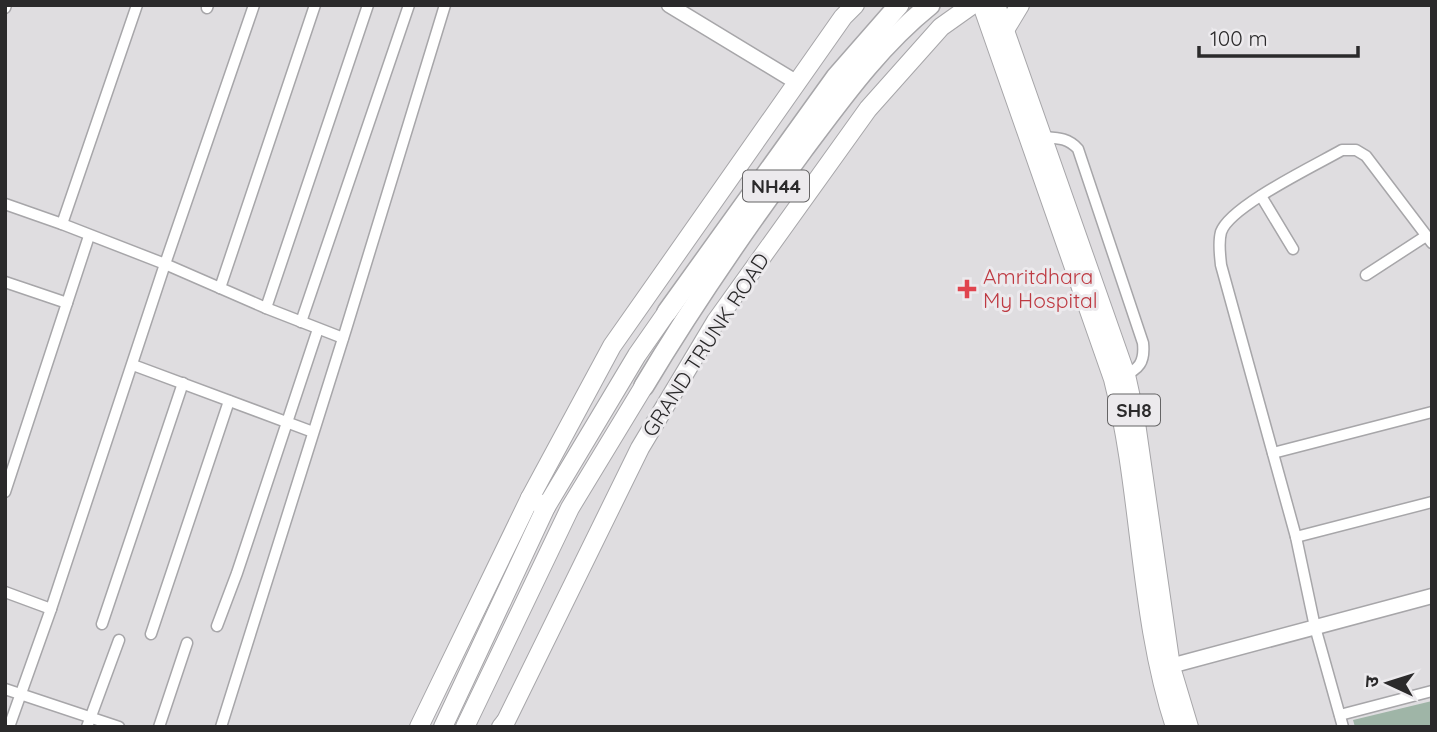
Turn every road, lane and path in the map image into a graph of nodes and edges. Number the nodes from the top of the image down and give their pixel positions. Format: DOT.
graph roads {
  1 [pos="137,5"];
  2 [pos="254,5"];
  3 [pos="315,5"];
  4 [pos="368,5"];
  5 [pos="409,5"];
  6 [pos="444,5"];
  7 [pos="669,5"];
  8 [pos="855,5"];
  9 [pos="899,5"];
  10 [pos="930,5"];
  11 [pos="972,5"];
  12 [pos="982,5"];
  13 [pos="996,5"];
  14 [pos="1020,5"];
  15 [pos="1005,30"];
  16 [pos="796,82"];
  17 [pos="1044,137"];
  18 [pos="1261,197"];
  19 [pos="5,204"];
  20 [pos="62,225"];
  21 [pos="89,236"];
  22 [pos="1429,239"];
  23 [pos="1293,249"];
  24 [pos="165,264"];
  25 [pos="1366,275"];
  26 [pos="5,282"];
  27 [pos="220,288"];
  28 [pos="67,303"];
  29 [pos="266,308"];
  30 [pos="667,312"];
  31 [pos="301,322"];
  32 [pos="318,329"];
  33 [pos="343,338"];
  34 [pos="133,365"];
  35 [pos="1119,377"];
  36 [pos="184,383"];
  37 [pos="644,386"];
  38 [pos="229,401"];
  39 [pos="1432,412"];
  40 [pos="286,423"];
  41 [pos="313,432"];
  42 [pos="1273,453"];
  43 [pos="5,492"];
  44 [pos="530,498"];
  45 [pos="1432,502"];
  46 [pos="546,507"];
  47 [pos="1296,537"];
  48 [pos="5,592"];
  49 [pos="1432,596"];
  50 [pos="51,610"];
  51 [pos="102,624"];
  52 [pos="217,626"];
  53 [pos="1315,627"];
  54 [pos="151,634"];
  55 [pos="118,640"];
  56 [pos="187,643"];
  57 [pos="1165,668"];
  58 [pos="5,688"];
  59 [pos="1432,691"];
  60 [pos="20,694"];
  61 [pos="1340,715"];
  62 [pos="89,722"];
  63 [pos="503,725"];
  64 [pos="9,727"];
  65 [pos="119,727"];
  66 [pos="159,727"];
  67 [pos="221,727"];
  68 [pos="419,727"];
  69 [pos="443,727"];
  70 [pos="465,727"];
  71 [pos="1175,727"];
  72 [pos="1189,727"];
  73 [pos="1343,727"];
  1 -- 20 [label="street"];
  2 -- 24 [label="street"];
  3 -- 27 [label="street"];
  4 -- 29 [label="street"];
  5 -- 31 [label="street"];
  6 -- 33 [label="street"];
  7 -- 16 [label="street"];
  8 -- 16 [label="main road"];
  9 -- 30 [label="highway, NH44"];
  10 -- 37 [label="highway, NH44"];
  11 -- 63 [label="main road, GRAND TRUNK ROAD"];
  12 -- 35 [label="main road, SH8"];
  13 -- 15 [label="main road, SH8"];
  14 -- 15 [label="main road"];
  15 -- 17 [label="main road, SH8"];
  16 -- 44 [label="main road"];
  17 -- 35 [label="main road, SH8"];
  17 -- 35 [label="street"];
  18 -- 22 [label="street"];
  18 -- 23 [label="street"];
  18 -- 42 [label="street"];
  19 -- 20 [label="street"];
  20 -- 21 [label="street"];
  21 -- 24 [label="street"];
  21 -- 28 [label="street"];
  22 -- 25 [label="street"];
  24 -- 27 [label="street"];
  24 -- 34 [label="street"];
  26 -- 28 [label="street"];
  27 -- 29 [label="street"];
  28 -- 43 [label="street"];
  29 -- 31 [label="street"];
  30 -- 46 [label="main road, NH44"];
  31 -- 32 [label="street"];
  32 -- 33 [label="street"];
  32 -- 40 [label="street"];
  33 -- 41 [label="street"];
  34 -- 36 [label="street"];
  34 -- 50 [label="street"];
  35 -- 57 [label="main road, SH8"];
  36 -- 38 [label="street"];
  36 -- 51 [label="street"];
  37 -- 70 [label="main road, NH44"];
  38 -- 40 [label="street"];
  38 -- 54 [label="street"];
  39 -- 42 [label="street"];
  40 -- 41 [label="street"];
  40 -- 52 [label="street"];
  41 -- 67 [label="street"];
  42 -- 47 [label="street"];
  44 -- 46 [label="main road"];
  44 -- 68 [label="main road"];
  45 -- 47 [label="street"];
  46 -- 69 [label="main road, NH44"];
  47 -- 53 [label="street"];
  48 -- 50 [label="street"];
  49 -- 53 [label="street"];
  50 -- 60 [label="street"];
  53 -- 57 [label="street"];
  53 -- 61 [label="street"];
  55 -- 62 [label="street"];
  56 -- 66 [label="street"];
  57 -- 71 [label="main road, SH8"];
  57 -- 72 [label="main road, SH8"];
  58 -- 60 [label="street"];
  59 -- 61 [label="street"];
  60 -- 62 [label="street"];
  60 -- 64 [label="street"];
  61 -- 73 [label="street"];
  62 -- 65 [label="street"];
}
